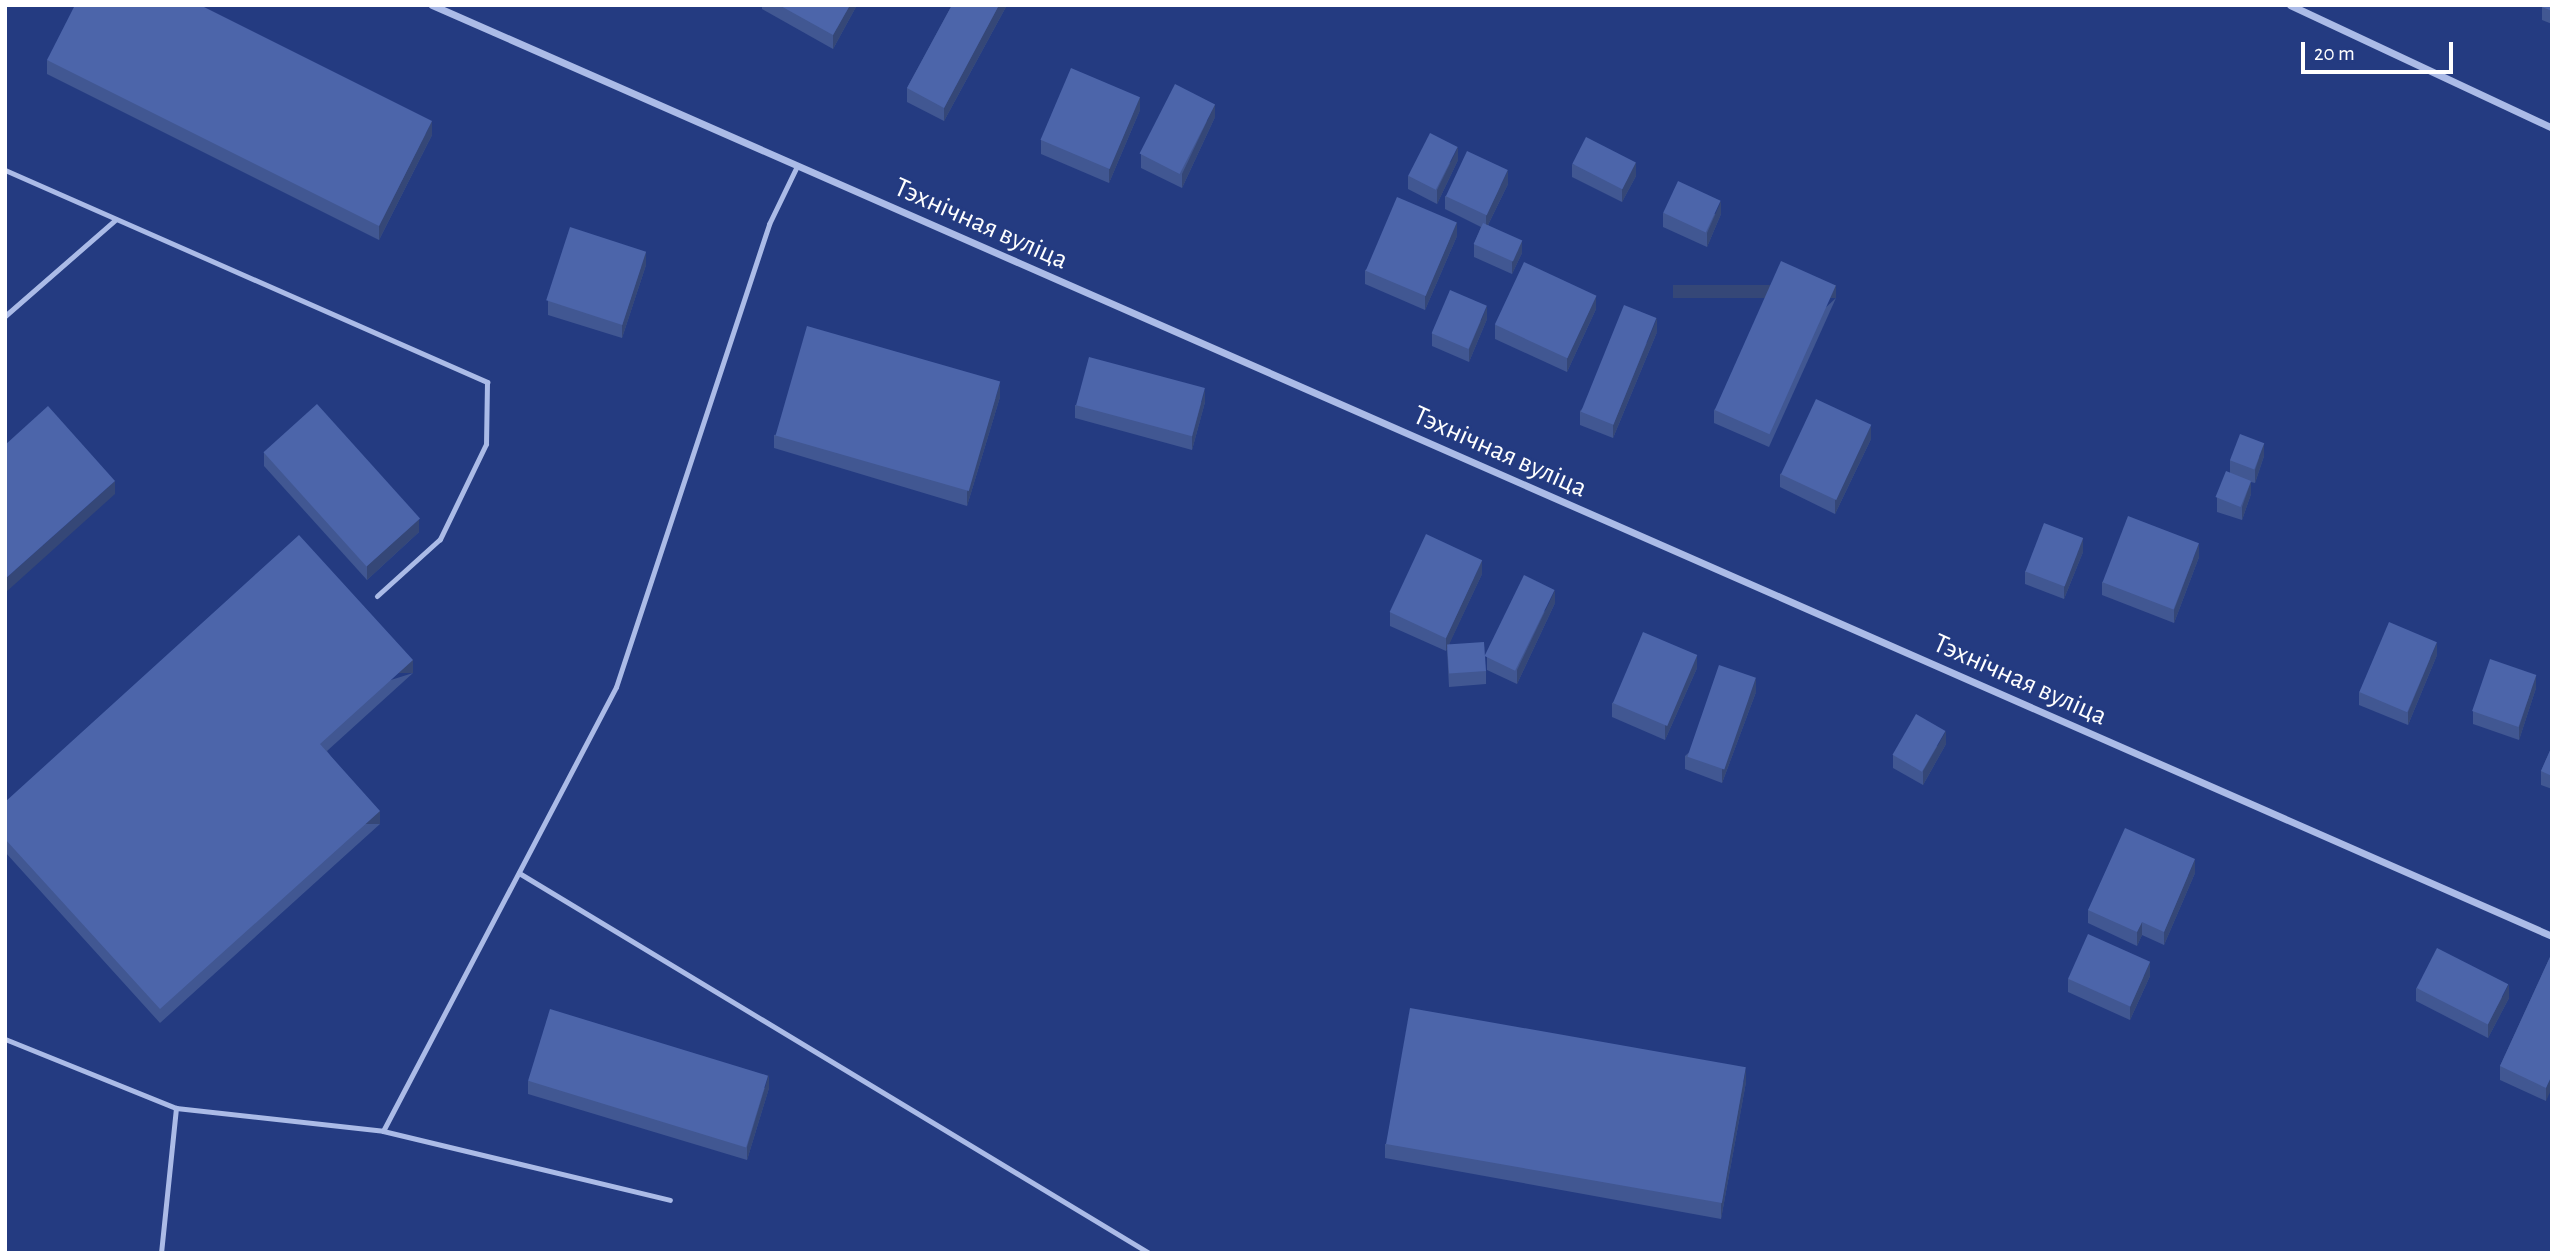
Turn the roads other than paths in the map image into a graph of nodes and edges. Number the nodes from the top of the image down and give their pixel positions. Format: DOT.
graph roads {
  1 [pos="432,5"];
  2 [pos="2290,5"];
  3 [pos="2552,128"];
  4 [pos="797,166"];
  5 [pos="5,170"];
  6 [pos="116,219"];
  7 [pos="5,316"];
  8 [pos="377,596"];
  9 [pos="519,873"];
  10 [pos="2552,936"];
  11 [pos="5,1039"];
  12 [pos="176,1108"];
  13 [pos="383,1131"];
  14 [pos="670,1200"];
  15 [pos="161,1253"];
  16 [pos="1149,1253"];
  1 -- 4 [label="street, Тэхнічная вуліца"];
  2 -- 3 [label="street"];
  4 -- 9 [label="lane"];
  4 -- 10 [label="street, Тэхнічная вуліца"];
  5 -- 6 [label="lane"];
  6 -- 7 [label="lane"];
  6 -- 8 [label="lane"];
  9 -- 13 [label="lane"];
  9 -- 16 [label="lane"];
  11 -- 12 [label="lane"];
  12 -- 13 [label="lane"];
  12 -- 15 [label="lane"];
  13 -- 14 [label="lane"];
}
